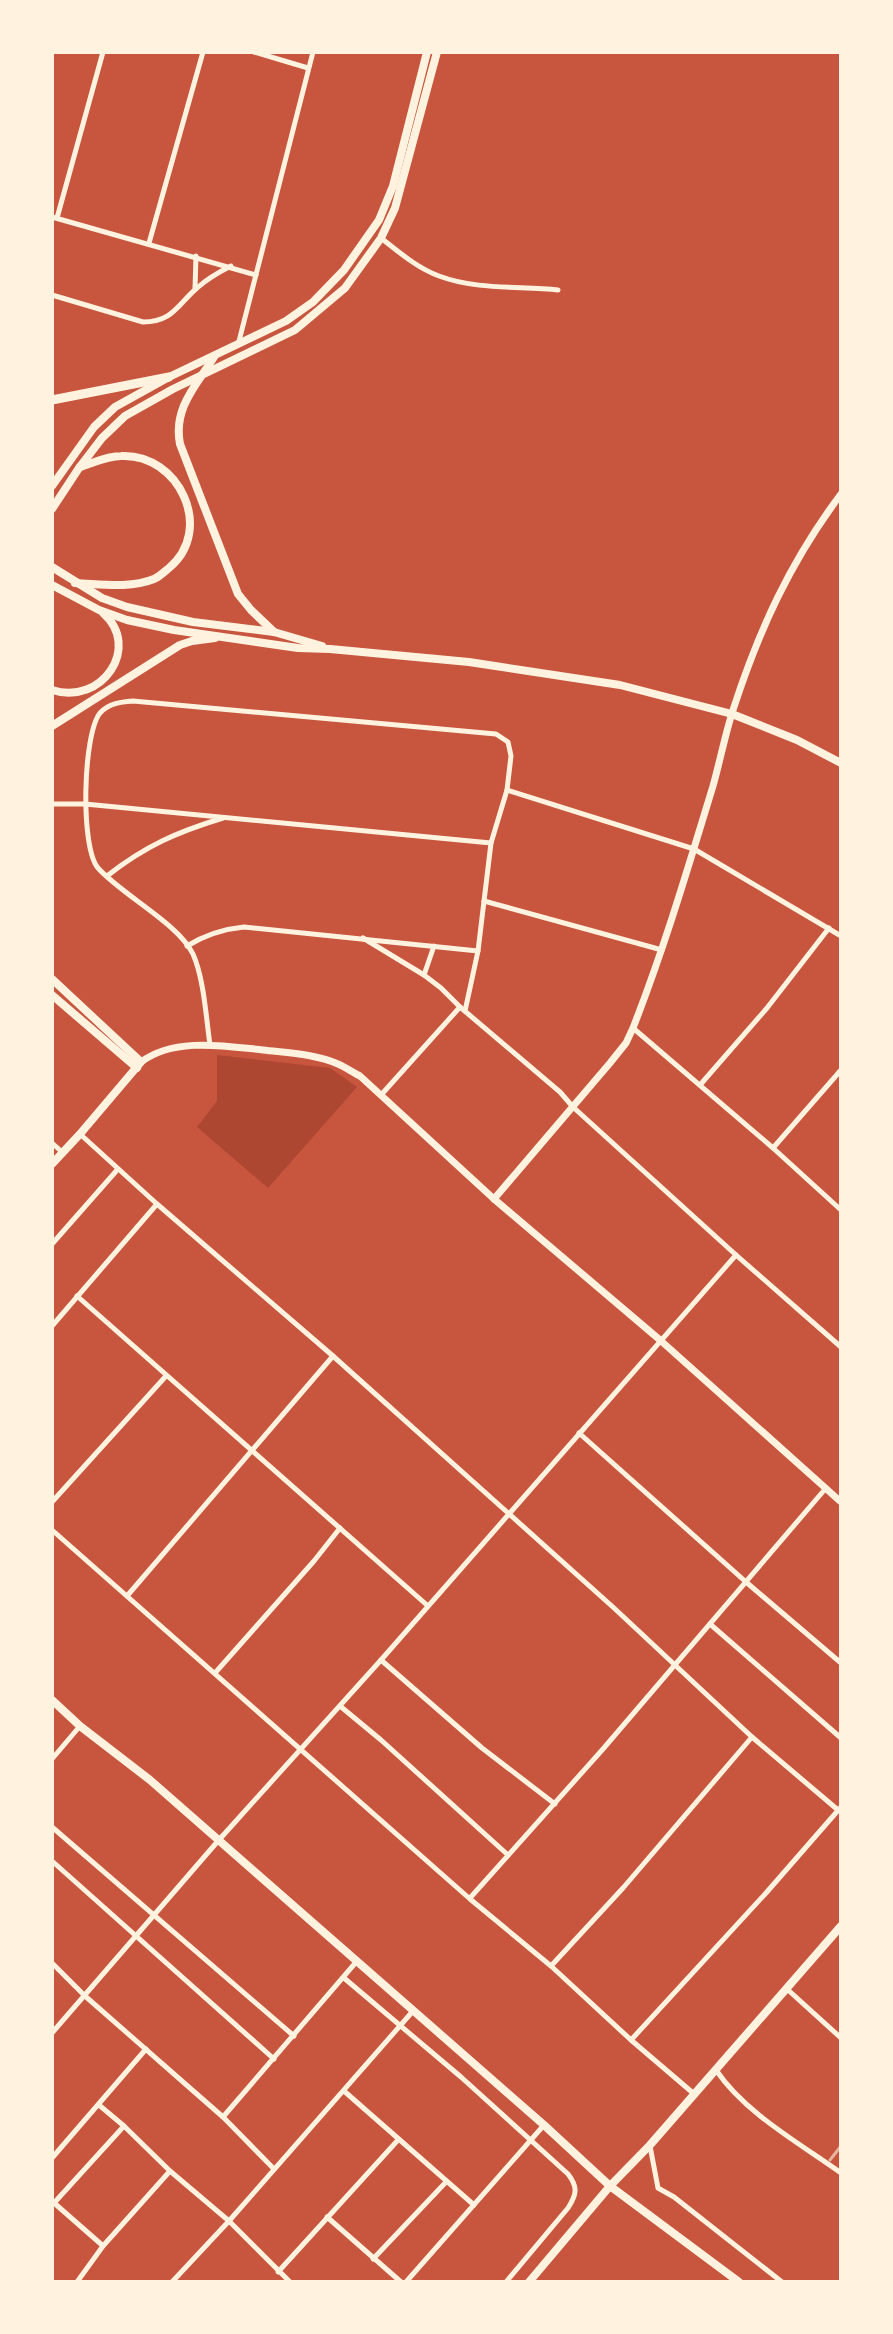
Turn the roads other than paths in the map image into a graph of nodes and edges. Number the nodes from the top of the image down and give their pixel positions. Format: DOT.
graph roads {
  1 [pos="103,52"];
  2 [pos="203,52"];
  3 [pos="254,52"];
  4 [pos="313,52"];
  5 [pos="427,52"];
  6 [pos="437,52"];
  7 [pos="308,68"];
  8 [pos="55,218"];
  9 [pos="381,238"];
  10 [pos="149,243"];
  11 [pos="196,256"];
  12 [pos="231,266"];
  13 [pos="256,275"];
  14 [pos="195,289"];
  15 [pos="558,290"];
  16 [pos="52,295"];
  17 [pos="238,345"];
  18 [pos="214,356"];
  19 [pos="202,376"];
  20 [pos="169,377"];
  21 [pos="52,393"];
  22 [pos="63,398"];
  23 [pos="52,400"];
  24 [pos="79,468"];
  25 [pos="53,482"];
  26 [pos="841,494"];
  27 [pos="52,509"];
  28 [pos="52,567"];
  29 [pos="75,583"];
  30 [pos="52,585"];
  31 [pos="99,610"];
  32 [pos="274,632"];
  33 [pos="234,638"];
  34 [pos="330,649"];
  35 [pos="52,690"];
  36 [pos="732,714"];
  37 [pos="52,726"];
  38 [pos="841,763"];
  39 [pos="507,790"];
  40 [pos="52,804"];
  41 [pos="85,804"];
  42 [pos="226,817"];
  43 [pos="491,843"];
  44 [pos="694,849"];
  45 [pos="107,876"];
  46 [pos="484,901"];
  47 [pos="829,928"];
  48 [pos="841,936"];
  49 [pos="363,938"];
  50 [pos="187,946"];
  51 [pos="434,946"];
  52 [pos="662,950"];
  53 [pos="478,951"];
  54 [pos="424,975"];
  55 [pos="52,979"];
  56 [pos="52,995"];
  57 [pos="463,1009"];
  58 [pos="633,1028"];
  59 [pos="210,1045"];
  60 [pos="139,1065"];
  61 [pos="841,1070"];
  62 [pos="700,1086"];
  63 [pos="380,1095"];
  64 [pos="573,1107"];
  65 [pos="80,1134"];
  66 [pos="52,1143"];
  67 [pos="773,1148"];
  68 [pos="62,1152"];
  69 [pos="52,1164"];
  70 [pos="118,1169"];
  71 [pos="494,1199"];
  72 [pos="157,1204"];
  73 [pos="841,1210"];
  74 [pos="52,1244"];
  75 [pos="736,1255"];
  76 [pos="77,1296"];
  77 [pos="52,1326"];
  78 [pos="660,1340"];
  79 [pos="841,1347"];
  80 [pos="333,1356"];
  81 [pos="166,1376"];
  82 [pos="579,1433"];
  83 [pos="252,1451"];
  84 [pos="826,1488"];
  85 [pos="52,1502"];
  86 [pos="841,1502"];
  87 [pos="509,1514"];
  88 [pos="340,1528"];
  89 [pos="52,1530"];
  90 [pos="746,1582"];
  91 [pos="127,1596"];
  92 [pos="428,1606"];
  93 [pos="710,1624"];
  94 [pos="381,1660"];
  95 [pos="841,1663"];
  96 [pos="674,1665"];
  97 [pos="215,1673"];
  98 [pos="52,1700"];
  99 [pos="340,1706"];
  100 [pos="80,1726"];
  101 [pos="752,1737"];
  102 [pos="841,1738"];
  103 [pos="302,1749"];
  104 [pos="52,1759"];
  105 [pos="555,1804"];
  106 [pos="840,1808"];
  107 [pos="52,1827"];
  108 [pos="218,1841"];
  109 [pos="508,1855"];
  110 [pos="52,1861"];
  111 [pos="470,1899"];
  112 [pos="155,1916"];
  113 [pos="841,1926"];
  114 [pos="136,1936"];
  115 [pos="357,1961"];
  116 [pos="52,1963"];
  117 [pos="551,1966"];
  118 [pos="344,1978"];
  119 [pos="786,1988"];
  120 [pos="85,1996"];
  121 [pos="413,2010"];
  122 [pos="401,2025"];
  123 [pos="52,2033"];
  124 [pos="294,2036"];
  125 [pos="841,2038"];
  126 [pos="631,2040"];
  127 [pos="146,2049"];
  128 [pos="274,2059"];
  129 [pos="716,2070"];
  130 [pos="344,2091"];
  131 [pos="693,2093"];
  132 [pos="99,2105"];
  133 [pos="223,2117"];
  134 [pos="544,2125"];
  135 [pos="124,2126"];
  136 [pos="398,2140"];
  137 [pos="531,2141"];
  138 [pos="650,2145"];
  139 [pos="52,2158"];
  140 [pos="274,2169"];
  141 [pos="170,2171"];
  142 [pos="841,2173"];
  143 [pos="446,2182"];
  144 [pos="610,2186"];
  145 [pos="53,2202"];
  146 [pos="474,2205"];
  147 [pos="327,2217"];
  148 [pos="229,2221"];
  149 [pos="103,2246"];
  150 [pos="373,2259"];
  151 [pos="278,2272"];
  152 [pos="174,2279"];
  153 [pos="77,2282"];
  154 [pos="182,2282"];
  155 [pos="290,2282"];
  156 [pos="404,2282"];
  157 [pos="506,2282"];
  158 [pos="529,2282"];
  159 [pos="739,2282"];
  160 [pos="782,2282"];
  1 -- 8 [label="street"];
  2 -- 10 [label="street"];
  3 -- 7 [label="street"];
  4 -- 7 [label="street"];
  5 -- 17 [label="main road"];
  6 -- 9 [label="main road"];
  7 -- 13 [label="street"];
  8 -- 10 [label="street"];
  9 -- 15 [label="street"];
  9 -- 19 [label="main road"];
  10 -- 11 [label="street"];
  11 -- 12 [label="street"];
  11 -- 14 [label="street"];
  12 -- 13 [label="street"];
  12 -- 14 [label="street"];
  13 -- 17 [label="street"];
  14 -- 16 [label="street"];
  17 -- 18 [label="main road"];
  18 -- 19 [label="main road"];
  18 -- 20 [label="main road"];
  19 -- 24 [label="main road"];
  19 -- 32 [label="main road"];
  20 -- 22 [label="highway"];
  20 -- 25 [label="main road"];
  21 -- 22 [label="street"];
  22 -- 23 [label="highway"];
  24 -- 27 [label="main road"];
  24 -- 29 [label="main road"];
  26 -- 36 [label="street"];
  28 -- 29 [label="main road"];
  29 -- 32 [label="main road"];
  30 -- 31 [label="main road"];
  31 -- 33 [label="main road"];
  31 -- 35 [label="main road"];
  32 -- 34 [label="main road"];
  33 -- 34 [label="main road"];
  33 -- 37 [label="main road"];
  34 -- 36 [label="main road"];
  36 -- 38 [label="main road"];
  36 -- 44 [label="street"];
  39 -- 41 [label="street"];
  39 -- 43 [label="street"];
  39 -- 44 [label="street"];
  40 -- 41 [label="street"];
  41 -- 42 [label="street"];
  41 -- 45 [label="street"];
  42 -- 43 [label="street"];
  42 -- 45 [label="street"];
  43 -- 46 [label="street"];
  44 -- 47 [label="street"];
  44 -- 52 [label="street"];
  45 -- 50 [label="street"];
  46 -- 52 [label="street"];
  46 -- 53 [label="street"];
  47 -- 48 [label="street"];
  47 -- 62 [label="street"];
  49 -- 50 [label="street"];
  49 -- 51 [label="street"];
  49 -- 54 [label="street"];
  50 -- 59 [label="street"];
  51 -- 53 [label="street"];
  51 -- 54 [label="street"];
  52 -- 58 [label="street"];
  53 -- 57 [label="street"];
  54 -- 57 [label="street"];
  55 -- 60 [label="main road"];
  56 -- 60 [label="main road"];
  57 -- 63 [label="street"];
  57 -- 64 [label="street"];
  58 -- 62 [label="street"];
  58 -- 64 [label="street"];
  59 -- 60 [label="street"];
  59 -- 63 [label="street"];
  60 -- 65 [label="main road"];
  61 -- 67 [label="street"];
  62 -- 67 [label="street"];
  63 -- 71 [label="street"];
  64 -- 71 [label="street"];
  64 -- 75 [label="street"];
  65 -- 68 [label="main road"];
  65 -- 70 [label="street"];
  66 -- 68 [label="street"];
  67 -- 73 [label="street"];
  68 -- 69 [label="main road"];
  70 -- 72 [label="street"];
  70 -- 74 [label="street"];
  71 -- 78 [label="street"];
  72 -- 76 [label="street"];
  72 -- 80 [label="street"];
  75 -- 78 [label="street"];
  75 -- 79 [label="street"];
  76 -- 77 [label="street"];
  76 -- 81 [label="street"];
  78 -- 82 [label="street"];
  78 -- 84 [label="street"];
  80 -- 83 [label="street"];
  80 -- 87 [label="street"];
  81 -- 83 [label="street"];
  81 -- 85 [label="street"];
  82 -- 87 [label="street"];
  82 -- 90 [label="street"];
  83 -- 88 [label="street"];
  83 -- 91 [label="street"];
  84 -- 86 [label="street"];
  84 -- 90 [label="street"];
  87 -- 92 [label="street"];
  87 -- 96 [label="street"];
  88 -- 92 [label="street"];
  88 -- 97 [label="street"];
  89 -- 91 [label="street"];
  90 -- 93 [label="street"];
  90 -- 95 [label="street"];
  91 -- 97 [label="street"];
  92 -- 94 [label="street"];
  93 -- 96 [label="street"];
  93 -- 102 [label="street"];
  94 -- 99 [label="street"];
  94 -- 105 [label="street"];
  96 -- 101 [label="street"];
  96 -- 105 [label="street"];
  97 -- 103 [label="street"];
  98 -- 100 [label="main road"];
  99 -- 103 [label="street"];
  99 -- 109 [label="street"];
  100 -- 104 [label="street"];
  100 -- 108 [label="main road"];
  101 -- 106 [label="street"];
  101 -- 117 [label="street"];
  103 -- 108 [label="street"];
  103 -- 111 [label="street"];
  105 -- 109 [label="street"];
  106 -- 126 [label="street"];
  107 -- 112 [label="street"];
  108 -- 112 [label="street"];
  108 -- 115 [label="main road"];
  109 -- 111 [label="street"];
  110 -- 114 [label="street"];
  111 -- 117 [label="street"];
  112 -- 114 [label="street"];
  112 -- 124 [label="street"];
  113 -- 119 [label="main road"];
  114 -- 120 [label="street"];
  114 -- 128 [label="street"];
  115 -- 118 [label="street"];
  115 -- 121 [label="main road"];
  116 -- 120 [label="street"];
  117 -- 126 [label="street"];
  118 -- 122 [label="street"];
  118 -- 124 [label="street"];
  119 -- 125 [label="street"];
  119 -- 129 [label="main road"];
  120 -- 123 [label="street"];
  120 -- 127 [label="street"];
  121 -- 122 [label="street"];
  121 -- 134 [label="main road"];
  122 -- 130 [label="street"];
  122 -- 137 [label="street"];
  124 -- 128 [label="street"];
  126 -- 131 [label="street"];
  127 -- 132 [label="street"];
  127 -- 133 [label="street"];
  128 -- 133 [label="street"];
  129 -- 131 [label="main road"];
  129 -- 142 [label="street"];
  130 -- 136 [label="street"];
  130 -- 140 [label="street"];
  131 -- 138 [label="main road"];
  132 -- 135 [label="street"];
  132 -- 139 [label="street"];
  133 -- 140 [label="street"];
  134 -- 137 [label="street"];
  134 -- 144 [label="main road"];
  135 -- 141 [label="street"];
  135 -- 145 [label="street"];
  136 -- 143 [label="street"];
  136 -- 147 [label="street"];
  137 -- 146 [label="street"];
  137 -- 157 [label="street"];
  138 -- 144 [label="main road"];
  138 -- 160 [label="street"];
  140 -- 148 [label="street"];
  141 -- 148 [label="street"];
  141 -- 149 [label="street"];
  143 -- 146 [label="street"];
  143 -- 150 [label="street"];
  144 -- 158 [label="main road"];
  144 -- 159 [label="main road"];
  145 -- 149 [label="street"];
  146 -- 156 [label="street"];
  147 -- 150 [label="street"];
  147 -- 151 [label="street"];
  148 -- 151 [label="street"];
  148 -- 152 [label="street"];
  149 -- 153 [label="street"];
  150 -- 156 [label="street"];
  151 -- 155 [label="street"];
  152 -- 154 [label="street"];
}
